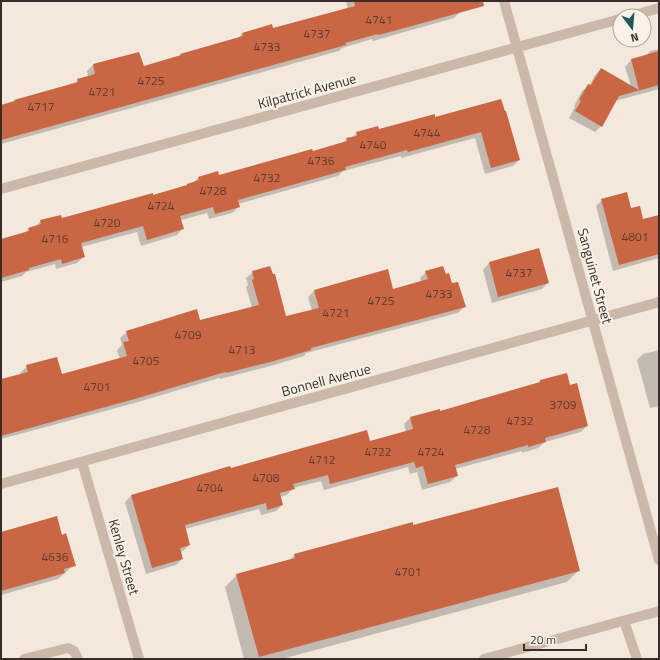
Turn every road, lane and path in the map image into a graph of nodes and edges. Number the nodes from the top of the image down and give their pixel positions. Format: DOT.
graph roads {
  1 [pos="504,1"];
  2 [pos="612,21"];
  3 [pos="517,47"];
  4 [pos="1,189"];
  5 [pos="659,302"];
  6 [pos="593,320"];
  7 [pos="82,462"];
  8 [pos="1,484"];
  9 [pos="659,560"];
  10 [pos="659,611"];
  11 [pos="624,621"];
  12 [pos="24,659"];
  13 [pos="78,659"];
  14 [pos="139,659"];
  15 [pos="484,659"];
  16 [pos="637,659"];
  1 -- 3 [label="street, Sanguinet Street"];
  2 -- 3 [label="street, Kilpatrick Avenue"];
  3 -- 4 [label="street, Kilpatrick Avenue"];
  3 -- 6 [label="street, Sanguinet Street"];
  5 -- 6 [label="street, Bonnell Avenue"];
  6 -- 7 [label="street, Bonnell Avenue"];
  6 -- 9 [label="street, Sanguinet Street"];
  7 -- 8 [label="street, Bonnell Avenue"];
  7 -- 14 [label="street, Kenley Street"];
  10 -- 11 [label="street"];
  11 -- 15 [label="street"];
  11 -- 16 [label="street"];
  12 -- 13 [label="street"];
}
